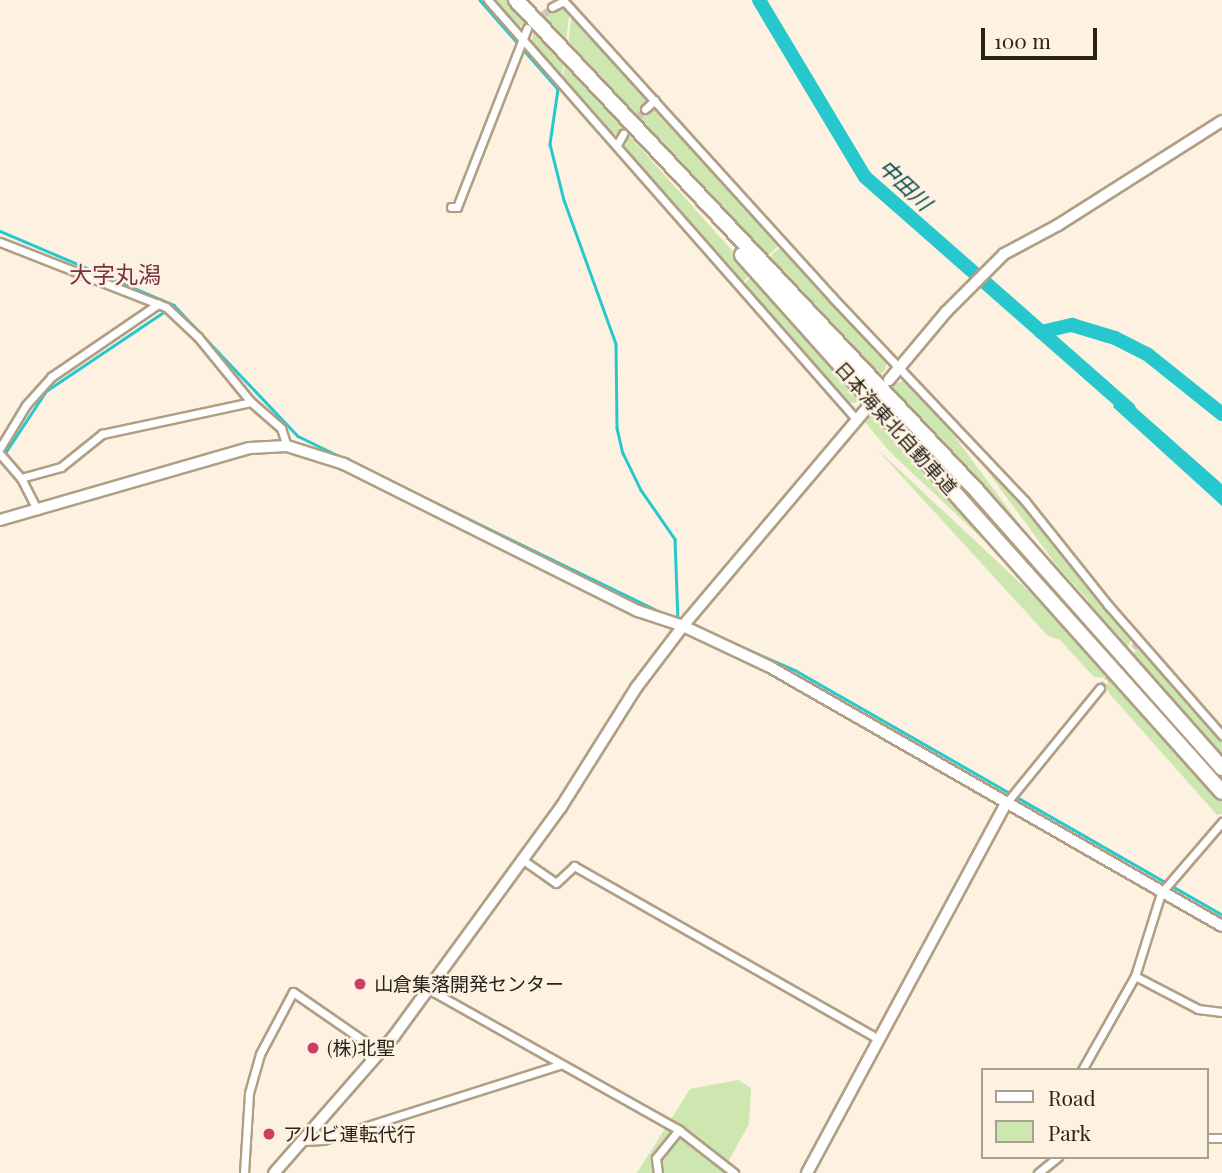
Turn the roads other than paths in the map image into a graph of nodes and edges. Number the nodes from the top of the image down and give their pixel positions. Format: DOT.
graph roads {
  1 [pos="488,0"];
  2 [pos="516,0"];
  3 [pos="563,0"];
  4 [pos="552,8"];
  5 [pos="527,28"];
  6 [pos="520,36"];
  7 [pos="573,61"];
  8 [pos="655,100"];
  9 [pos="645,110"];
  10 [pos="1222,121"];
  11 [pos="623,134"];
  12 [pos="617,145"];
  13 [pos="451,207"];
  14 [pos="0,242"];
  15 [pos="158,304"];
  16 [pos="900,366"];
  17 [pos="889,380"];
  18 [pos="251,402"];
  19 [pos="867,408"];
  20 [pos="857,420"];
  21 [pos="288,446"];
  22 [pos="0,448"];
  23 [pos="0,454"];
  24 [pos="21,478"];
  25 [pos="37,510"];
  26 [pos="0,520"];
  27 [pos="683,626"];
  28 [pos="1100,688"];
  29 [pos="1222,735"];
  30 [pos="1222,768"];
  31 [pos="1222,792"];
  32 [pos="1007,802"];
  33 [pos="1222,822"];
  34 [pos="523,860"];
  35 [pos="1161,893"];
  36 [pos="1222,926"];
  37 [pos="1135,976"];
  38 [pos="428,989"];
  39 [pos="1222,1012"];
  40 [pos="877,1038"];
  41 [pos="370,1063"];
  42 [pos="560,1065"];
  43 [pos="1083,1068"];
  44 [pos="679,1130"];
  45 [pos="298,1141"];
  46 [pos="1056,1159"];
  47 [pos="244,1173"];
  48 [pos="274,1173"];
  49 [pos="658,1173"];
  50 [pos="734,1173"];
  51 [pos="807,1173"];
  52 [pos="1038,1173"];
  1 -- 6 [label="street"];
  2 -- 7 [label="highway, 日本海東北自動車道"];
  3 -- 4 [label="street"];
  3 -- 8 [label="street"];
  5 -- 6 [label="street"];
  6 -- 12 [label="street"];
  6 -- 13 [label="street"];
  7 -- 30 [label="highway, 日本海東北自動車道"];
  7 -- 31 [label="highway, 日本海東北自動車道"];
  8 -- 9 [label="street"];
  8 -- 16 [label="street"];
  10 -- 16 [label="street"];
  11 -- 12 [label="street"];
  12 -- 20 [label="street"];
  14 -- 15 [label="street"];
  15 -- 18 [label="street"];
  15 -- 22 [label="street"];
  16 -- 17 [label="street"];
  16 -- 29 [label="street"];
  18 -- 21 [label="street"];
  18 -- 24 [label="street"];
  19 -- 20 [label="street"];
  20 -- 27 [label="street"];
  21 -- 25 [label="street"];
  21 -- 27 [label="street"];
  23 -- 24 [label="street"];
  24 -- 25 [label="street"];
  25 -- 26 [label="street"];
  27 -- 32 [label="street"];
  27 -- 34 [label="street"];
  28 -- 32 [label="street"];
  32 -- 35 [label="street"];
  32 -- 40 [label="street"];
  33 -- 35 [label="street"];
  34 -- 38 [label="street"];
  34 -- 40 [label="street"];
  35 -- 36 [label="street"];
  35 -- 37 [label="street"];
  37 -- 39 [label="street"];
  37 -- 43 [label="street"];
  38 -- 41 [label="street"];
  38 -- 42 [label="street"];
  40 -- 51 [label="street"];
  41 -- 45 [label="street"];
  41 -- 47 [label="street"];
  42 -- 44 [label="street"];
  42 -- 45 [label="street"];
  44 -- 49 [label="street"];
  44 -- 50 [label="street"];
  45 -- 48 [label="street"];
  46 -- 52 [label="street"];
}
